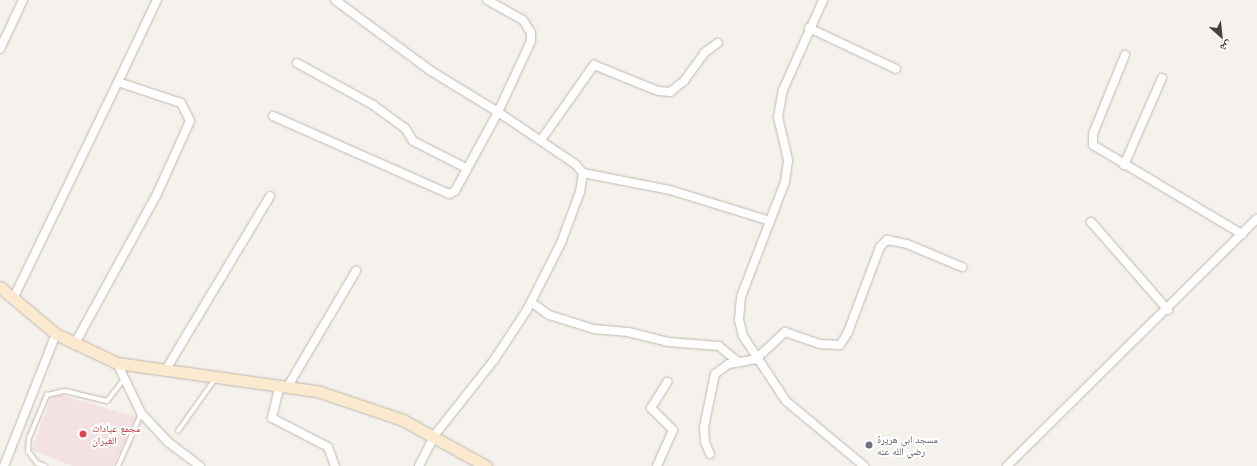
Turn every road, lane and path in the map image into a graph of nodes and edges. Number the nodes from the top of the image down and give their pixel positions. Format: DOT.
graph roads {
  1 [pos="23,0"];
  2 [pos="157,0"];
  3 [pos="335,0"];
  4 [pos="487,0"];
  5 [pos="823,0"];
  6 [pos="809,28"];
  7 [pos="718,43"];
  8 [pos="0,49"];
  9 [pos="1125,55"];
  10 [pos="297,63"];
  11 [pos="896,69"];
  12 [pos="1162,78"];
  13 [pos="118,82"];
  14 [pos="498,112"];
  15 [pos="273,116"];
  16 [pos="541,140"];
  17 [pos="1124,165"];
  18 [pos="466,168"];
  19 [pos="583,173"];
  20 [pos="270,196"];
  21 [pos="1257,219"];
  22 [pos="770,221"];
  23 [pos="1091,222"];
  24 [pos="1242,234"];
  25 [pos="962,267"];
  26 [pos="356,271"];
  27 [pos="0,287"];
  28 [pos="13,299"];
  29 [pos="531,302"];
  30 [pos="1168,310"];
  31 [pos="56,334"];
  32 [pos="74,345"];
  33 [pos="756,359"];
  34 [pos="738,362"];
  35 [pos="117,363"];
  36 [pos="165,371"];
  37 [pos="124,379"];
  38 [pos="215,379"];
  39 [pos="667,382"];
  40 [pos="284,386"];
  41 [pos="141,413"];
  42 [pos="178,431"];
  43 [pos="434,436"];
  44 [pos="710,454"];
  45 [pos="4,466"];
  46 [pos="45,466"];
  47 [pos="118,466"];
  48 [pos="200,466"];
  49 [pos="335,466"];
  50 [pos="419,466"];
  51 [pos="486,466"];
  52 [pos="657,466"];
  53 [pos="864,466"];
  54 [pos="1007,466"];
  1 -- 8 [label="street"];
  2 -- 13 [label="street"];
  3 -- 14 [label="street"];
  4 -- 14 [label="street"];
  5 -- 6 [label="street"];
  6 -- 11 [label="street"];
  6 -- 22 [label="street"];
  7 -- 16 [label="street"];
  9 -- 17 [label="street"];
  10 -- 18 [label="street"];
  12 -- 17 [label="street"];
  13 -- 28 [label="street"];
  13 -- 32 [label="street"];
  14 -- 16 [label="street"];
  14 -- 18 [label="street"];
  15 -- 18 [label="street"];
  16 -- 19 [label="street"];
  17 -- 24 [label="street"];
  19 -- 22 [label="street"];
  19 -- 29 [label="street"];
  20 -- 36 [label="street"];
  21 -- 24 [label="street"];
  22 -- 33 [label="street"];
  23 -- 30 [label="street"];
  24 -- 30 [label="street"];
  25 -- 33 [label="street"];
  26 -- 40 [label="street"];
  27 -- 28 [label="street"];
  28 -- 31 [label="street"];
  29 -- 34 [label="street"];
  29 -- 43 [label="street"];
  30 -- 54 [label="street"];
  31 -- 32 [label="street"];
  31 -- 45 [label="street"];
  32 -- 35 [label="street"];
  33 -- 34 [label="street"];
  33 -- 53 [label="street"];
  34 -- 44 [label="street"];
  35 -- 36 [label="street"];
  35 -- 37 [label="street"];
  36 -- 38 [label="street"];
  37 -- 41 [label="street"];
  37 -- 46 [label="lane"];
  38 -- 40 [label="street"];
  38 -- 42 [label="lane"];
  39 -- 52 [label="street"];
  40 -- 43 [label="street"];
  40 -- 49 [label="street"];
  41 -- 47 [label="lane"];
  41 -- 48 [label="street"];
  43 -- 50 [label="street"];
  43 -- 51 [label="street"];
}
